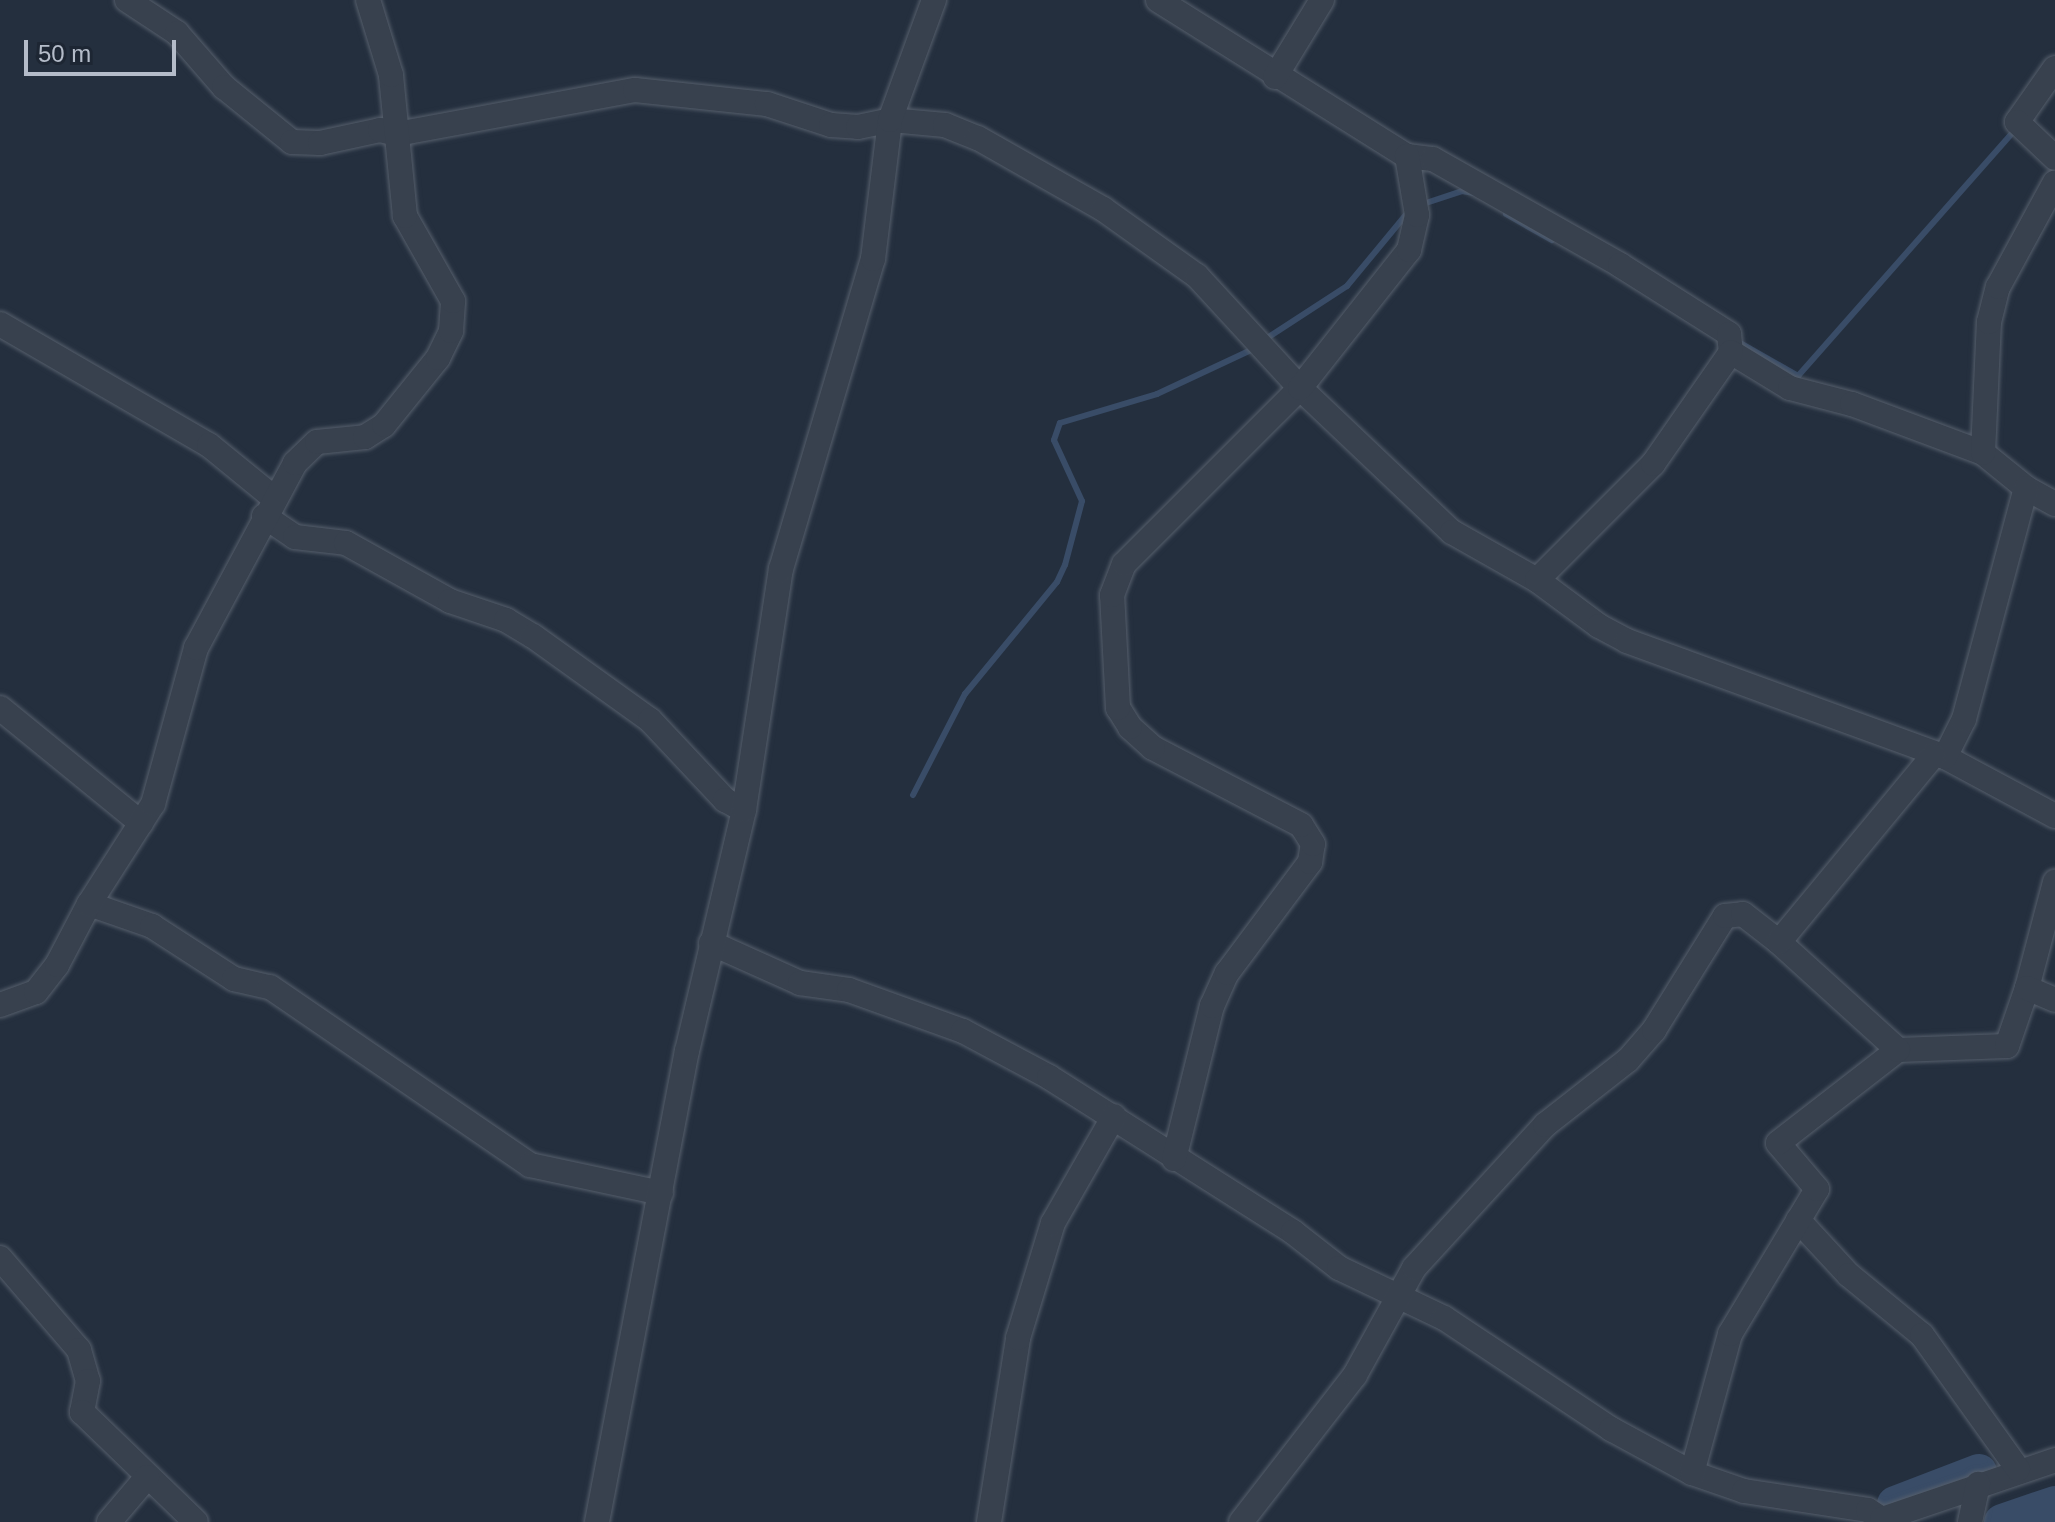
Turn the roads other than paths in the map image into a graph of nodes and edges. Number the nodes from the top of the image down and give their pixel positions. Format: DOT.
graph roads {
  1 [pos="127,0"];
  2 [pos="368,0"];
  3 [pos="934,0"];
  4 [pos="1158,0"];
  5 [pos="1322,0"];
  6 [pos="2055,68"];
  7 [pos="1275,77"];
  8 [pos="890,120"];
  9 [pos="397,134"];
  10 [pos="1407,156"];
  11 [pos="2055,158"];
  12 [pos="2055,182"];
  13 [pos="0,324"];
  14 [pos="1730,343"];
  15 [pos="1300,388"];
  16 [pos="1983,453"];
  17 [pos="2026,488"];
  18 [pos="2055,504"];
  19 [pos="269,507"];
  20 [pos="1537,580"];
  21 [pos="0,708"];
  22 [pos="1939,757"];
  23 [pos="744,810"];
  24 [pos="2055,816"];
  25 [pos="141,823"];
  26 [pos="2055,882"];
  27 [pos="89,904"];
  28 [pos="1779,942"];
  29 [pos="711,943"];
  30 [pos="2027,988"];
  31 [pos="2055,1000"];
  32 [pos="0,1005"];
  33 [pos="1898,1050"];
  34 [pos="1114,1116"];
  35 [pos="1174,1159"];
  36 [pos="661,1193"];
  37 [pos="1798,1220"];
  38 [pos="0,1258"];
  39 [pos="1395,1295"];
  40 [pos="2055,1460"];
  41 [pos="2018,1469"];
  42 [pos="1692,1473"];
  43 [pos="147,1477"];
  44 [pos="1974,1503"];
  45 [pos="1878,1520"];
  46 [pos="109,1522"];
  47 [pos="196,1522"];
  48 [pos="597,1522"];
  49 [pos="989,1522"];
  50 [pos="1241,1522"];
  1 -- 9 [label="street"];
  2 -- 9 [label="street"];
  3 -- 8 [label="street"];
  4 -- 7 [label="street"];
  5 -- 7 [label="street"];
  6 -- 11 [label="street"];
  7 -- 10 [label="street"];
  8 -- 9 [label="street"];
  8 -- 15 [label="street"];
  8 -- 23 [label="street"];
  9 -- 19 [label="street"];
  10 -- 14 [label="street"];
  10 -- 15 [label="street"];
  12 -- 16 [label="street"];
  13 -- 19 [label="street"];
  14 -- 16 [label="street"];
  14 -- 20 [label="street"];
  15 -- 20 [label="street"];
  15 -- 35 [label="street"];
  16 -- 17 [label="street"];
  17 -- 18 [label="street"];
  17 -- 22 [label="street"];
  19 -- 23 [label="street"];
  19 -- 25 [label="street"];
  20 -- 22 [label="street"];
  21 -- 25 [label="street"];
  22 -- 24 [label="street"];
  22 -- 28 [label="street"];
  23 -- 29 [label="street"];
  25 -- 27 [label="street"];
  26 -- 30 [label="street"];
  27 -- 32 [label="street"];
  27 -- 36 [label="street"];
  28 -- 33 [label="street"];
  28 -- 39 [label="street"];
  29 -- 34 [label="street"];
  29 -- 36 [label="street"];
  30 -- 31 [label="street"];
  30 -- 33 [label="street"];
  33 -- 37 [label="street"];
  34 -- 35 [label="street"];
  34 -- 49 [label="street"];
  35 -- 39 [label="street"];
  36 -- 48 [label="street"];
  37 -- 41 [label="street"];
  37 -- 42 [label="street"];
  38 -- 43 [label="street"];
  39 -- 42 [label="street"];
  39 -- 50 [label="street"];
  40 -- 41 [label="street"];
  41 -- 44 [label="street"];
  42 -- 45 [label="street"];
  43 -- 46 [label="street"];
  43 -- 47 [label="street"];
  44 -- 45 [label="street"];
}
